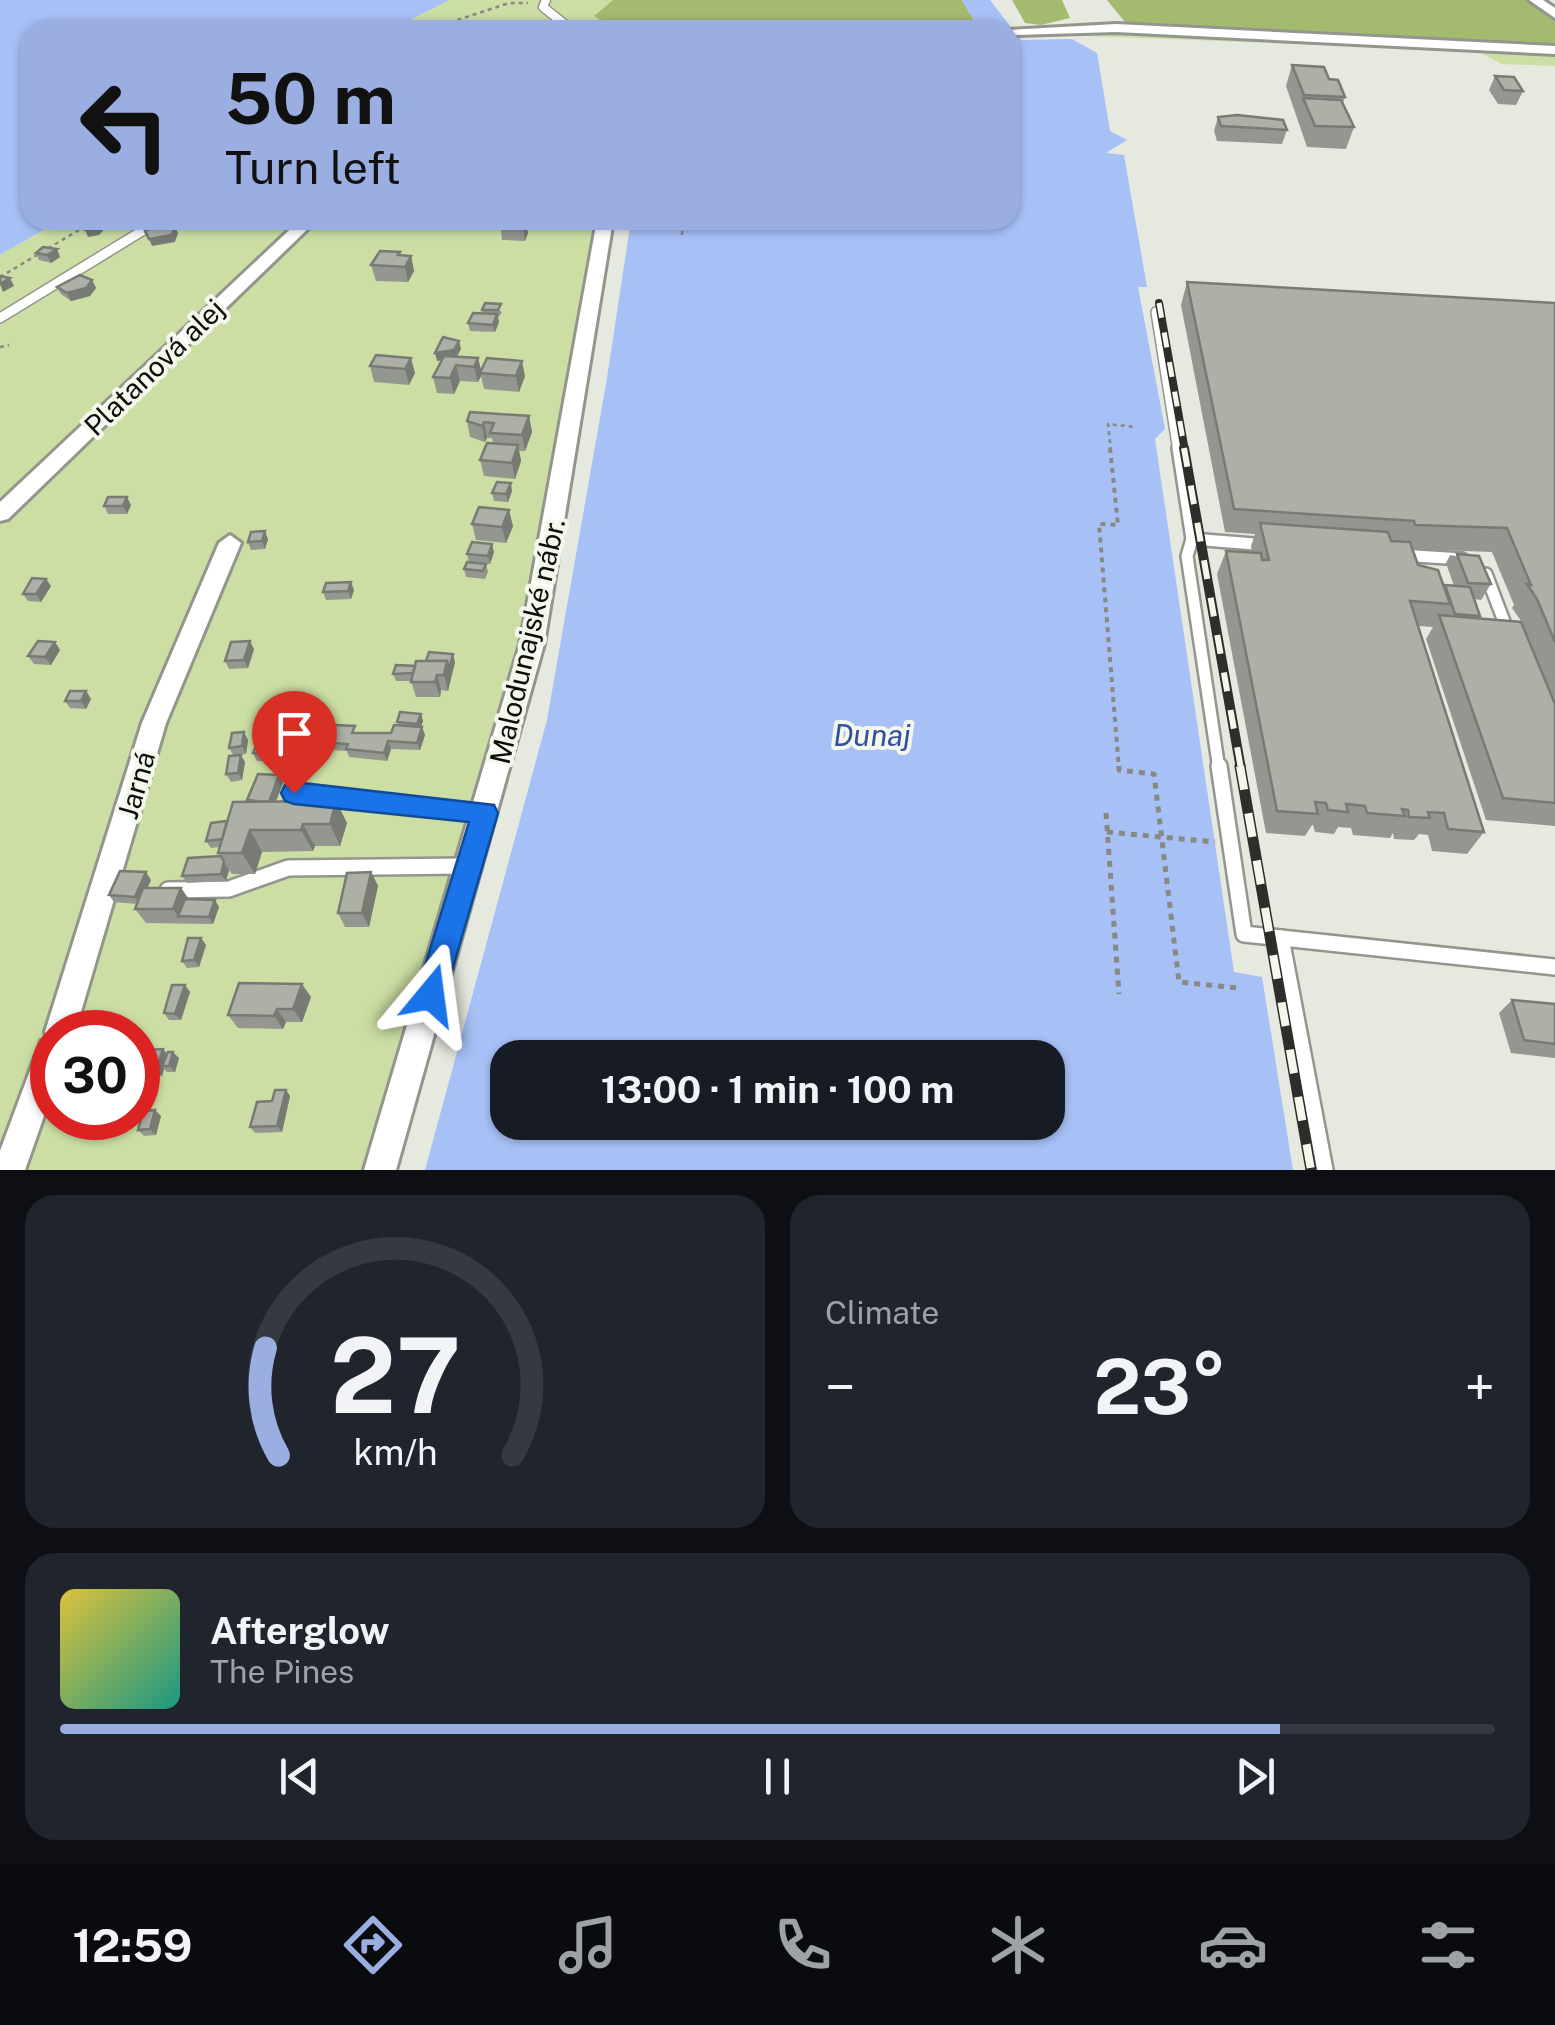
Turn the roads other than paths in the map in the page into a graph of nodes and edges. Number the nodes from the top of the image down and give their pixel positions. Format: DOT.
graph roads {
  1 [pos="1536,0"];
  2 [pos="1555,14"];
  3 [pos="1020,31"];
  4 [pos="1555,50"];
  5 [pos="144,230"];
  6 [pos="298,230"];
  7 [pos="603,230"];
  8 [pos="1156,312"];
  9 [pos="0,318"];
  10 [pos="0,514"];
  11 [pos="1192,539"];
  12 [pos="230,543"];
  13 [pos="1274,545"];
  14 [pos="1386,554"];
  15 [pos="1511,640"];
  16 [pos="294,793"];
  17 [pos="485,813"];
  18 [pos="470,866"];
  19 [pos="155,890"];
  20 [pos="1281,938"];
  21 [pos="1555,967"];
  22 [pos="67,1010"];
  23 [pos="30,1112"];
  24 [pos="9,1170"];
  25 [pos="380,1170"];
  26 [pos="1325,1170"];
  1 -- 2 [label="street"];
  3 -- 4 [label="street"];
  5 -- 9 [label="lane"];
  6 -- 10 [label="street, Platanová alej"];
  7 -- 17 [label="street, Malodunajské nábr."];
  8 -- 11 [label="lane"];
  11 -- 13 [label="lane"];
  11 -- 20 [label="lane"];
  12 -- 22 [label="street, Jarná"];
  14 -- 15 [label="lane"];
  16 -- 17 [label="lane"];
  17 -- 18 [label="street, Malodunajské nábr."];
  18 -- 19 [label="lane"];
  18 -- 25 [label="street, Malodunajské nábr."];
  20 -- 21 [label="lane"];
  20 -- 26 [label="lane"];
  23 -- 24 [label="street"];
}
